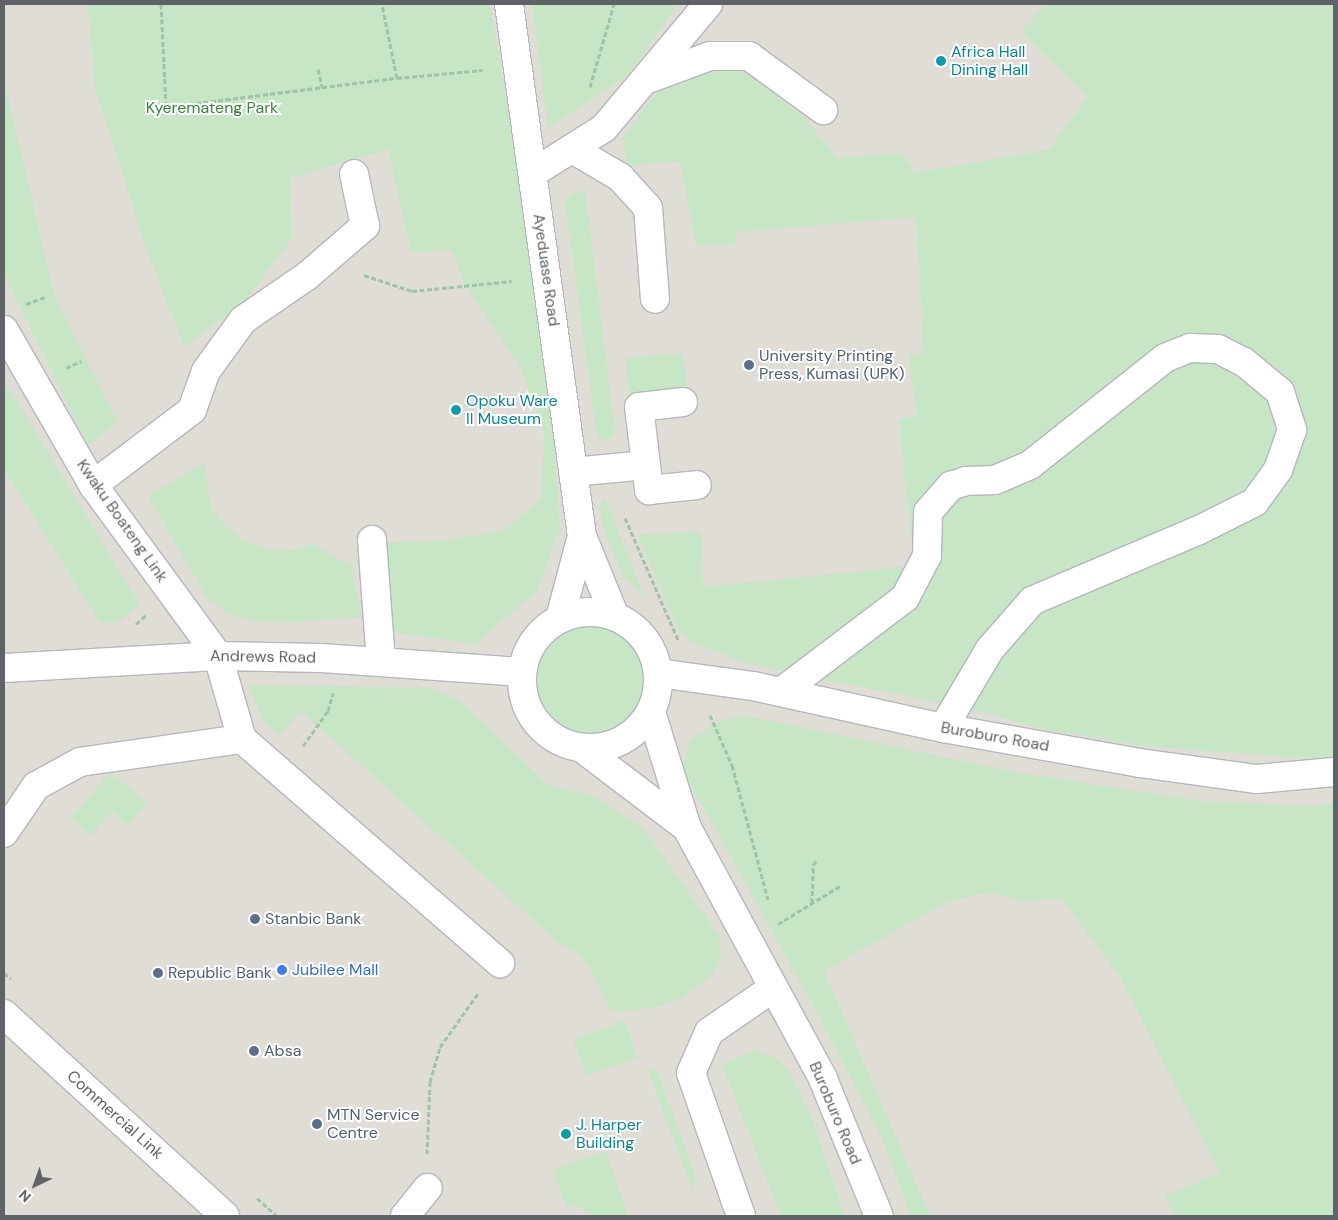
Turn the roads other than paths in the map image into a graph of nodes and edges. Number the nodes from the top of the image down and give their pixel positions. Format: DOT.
graph roads {
  1 [pos="509,4"];
  2 [pos="708,4"];
  3 [pos="644,81"];
  4 [pos="823,110"];
  5 [pos="572,149"];
  6 [pos="533,173"];
  7 [pos="354,174"];
  8 [pos="655,299"];
  9 [pos="4,330"];
  10 [pos="683,402"];
  11 [pos="646,465"];
  12 [pos="573,472"];
  13 [pos="93,485"];
  14 [pos="697,485"];
  15 [pos="582,536"];
  16 [pos="372,540"];
  17 [pos="616,617"];
  18 [pos="560,618"];
  19 [pos="218,656"];
  20 [pos="381,662"];
  21 [pos="4,668"];
  22 [pos="522,672"];
  23 [pos="658,673"];
  24 [pos="781,692"];
  25 [pos="651,712"];
  26 [pos="943,728"];
  27 [pos="242,739"];
  28 [pos="582,748"];
  29 [pos="1334,772"];
  30 [pos="687,828"];
  31 [pos="4,833"];
  32 [pos="500,963"];
  33 [pos="774,988"];
  34 [pos="4,1014"];
  35 [pos="428,1188"];
  36 [pos="225,1216"];
  37 [pos="405,1216"];
  38 [pos="741,1216"];
  39 [pos="879,1216"];
  1 -- 6 [label="street, Ayeduase Road"];
  2 -- 3 [label="street"];
  3 -- 4 [label="street"];
  3 -- 5 [label="street"];
  5 -- 6 [label="street"];
  5 -- 8 [label="street"];
  6 -- 12 [label="street, Ayeduase Road"];
  7 -- 13 [label="street"];
  9 -- 13 [label="street, Kwaku Boateng Link"];
  10 -- 11 [label="street"];
  11 -- 12 [label="street"];
  11 -- 14 [label="street"];
  12 -- 15 [label="street, Ayeduase Road"];
  13 -- 19 [label="street, Kwaku Boateng Link"];
  15 -- 17 [label="street, Ayeduase Road"];
  15 -- 18 [label="street, Ayeduase Road"];
  16 -- 20 [label="street"];
  17 -- 18 [label="street"];
  17 -- 23 [label="street"];
  18 -- 22 [label="street"];
  19 -- 20 [label="street, Andrews Road"];
  19 -- 21 [label="street, Andrews Road"];
  19 -- 27 [label="street"];
  20 -- 22 [label="street, Andrews Road"];
  22 -- 28 [label="street"];
  23 -- 24 [label="street, Buroburo Road"];
  23 -- 25 [label="street"];
  24 -- 26 [label="street, Buroburo Road"];
  24 -- 26 [label="street"];
  25 -- 28 [label="street"];
  25 -- 30 [label="street, Buroburo Road"];
  26 -- 29 [label="street, Buroburo Road"];
  27 -- 31 [label="street"];
  27 -- 32 [label="street"];
  28 -- 30 [label="street, Buroburo Road"];
  30 -- 33 [label="street, Buroburo Road"];
  33 -- 38 [label="street"];
  33 -- 39 [label="street, Buroburo Road"];
  34 -- 36 [label="street, Commercial Link"];
  35 -- 37 [label="street"];
}
